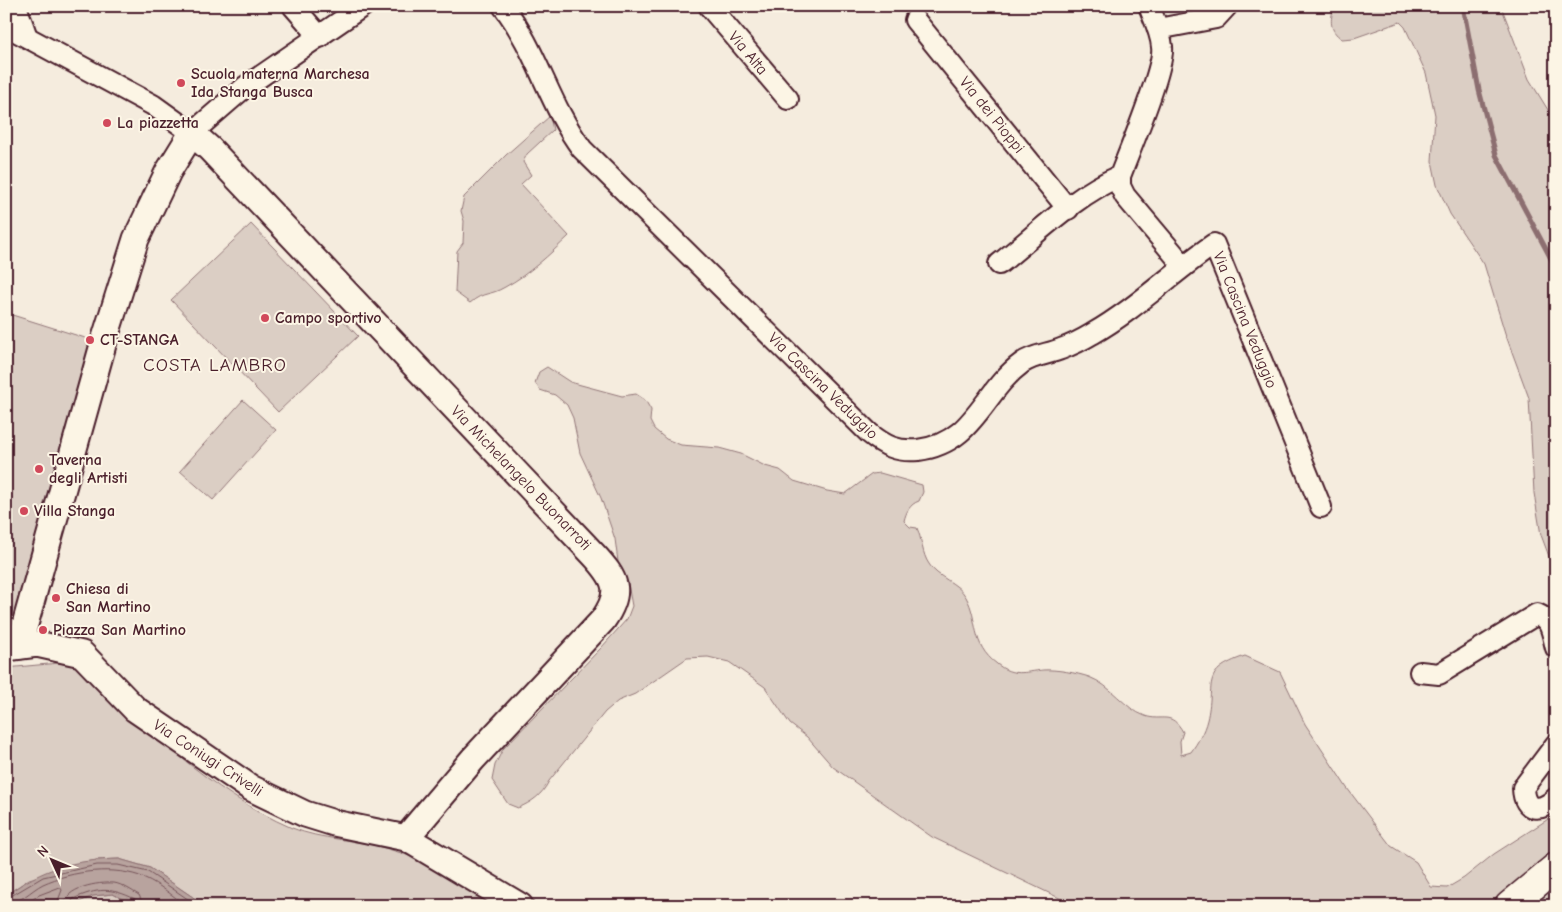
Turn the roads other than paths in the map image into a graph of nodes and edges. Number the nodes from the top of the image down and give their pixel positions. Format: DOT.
graph roads {
  1 [pos="16,6"];
  2 [pos="293,6"];
  3 [pos="362,6"];
  4 [pos="503,6"];
  5 [pos="709,6"];
  6 [pos="1149,6"];
  7 [pos="1227,6"];
  8 [pos="915,20"];
  9 [pos="6,26"];
  10 [pos="1158,29"];
  11 [pos="27,37"];
  12 [pos="320,37"];
  13 [pos="788,99"];
  14 [pos="192,133"];
  15 [pos="1120,176"];
  16 [pos="1068,209"];
  17 [pos="999,264"];
  18 [pos="1184,265"];
  19 [pos="1321,507"];
  20 [pos="12,647"];
  21 [pos="1556,648"];
  22 [pos="1420,672"];
  23 [pos="1556,744"];
  24 [pos="1556,798"];
  25 [pos="406,838"];
  26 [pos="1556,867"];
  27 [pos="520,906"];
  28 [pos="1509,906"];
  1 -- 11 [label="street"];
  2 -- 12 [label="street"];
  3 -- 12 [label="street"];
  4 -- 18 [label="street, Via Cascina Veduggio"];
  5 -- 13 [label="street, Via Alta"];
  6 -- 10 [label="street"];
  7 -- 10 [label="street"];
  8 -- 16 [label="street, Via dei Pioppi"];
  9 -- 11 [label="street"];
  10 -- 15 [label="street"];
  11 -- 14 [label="street"];
  12 -- 14 [label="street"];
  14 -- 20 [label="street"];
  14 -- 25 [label="street, Via Michelangelo Buonarroti"];
  15 -- 16 [label="street"];
  15 -- 18 [label="street"];
  16 -- 17 [label="street"];
  18 -- 19 [label="street, Via Cascina Veduggio"];
  20 -- 25 [label="street, Via Coniugi Crivelli"];
  21 -- 22 [label="street"];
  23 -- 24 [label="street"];
  25 -- 27 [label="street, Via Coniugi Crivelli"];
  26 -- 28 [label="main road"];
}
